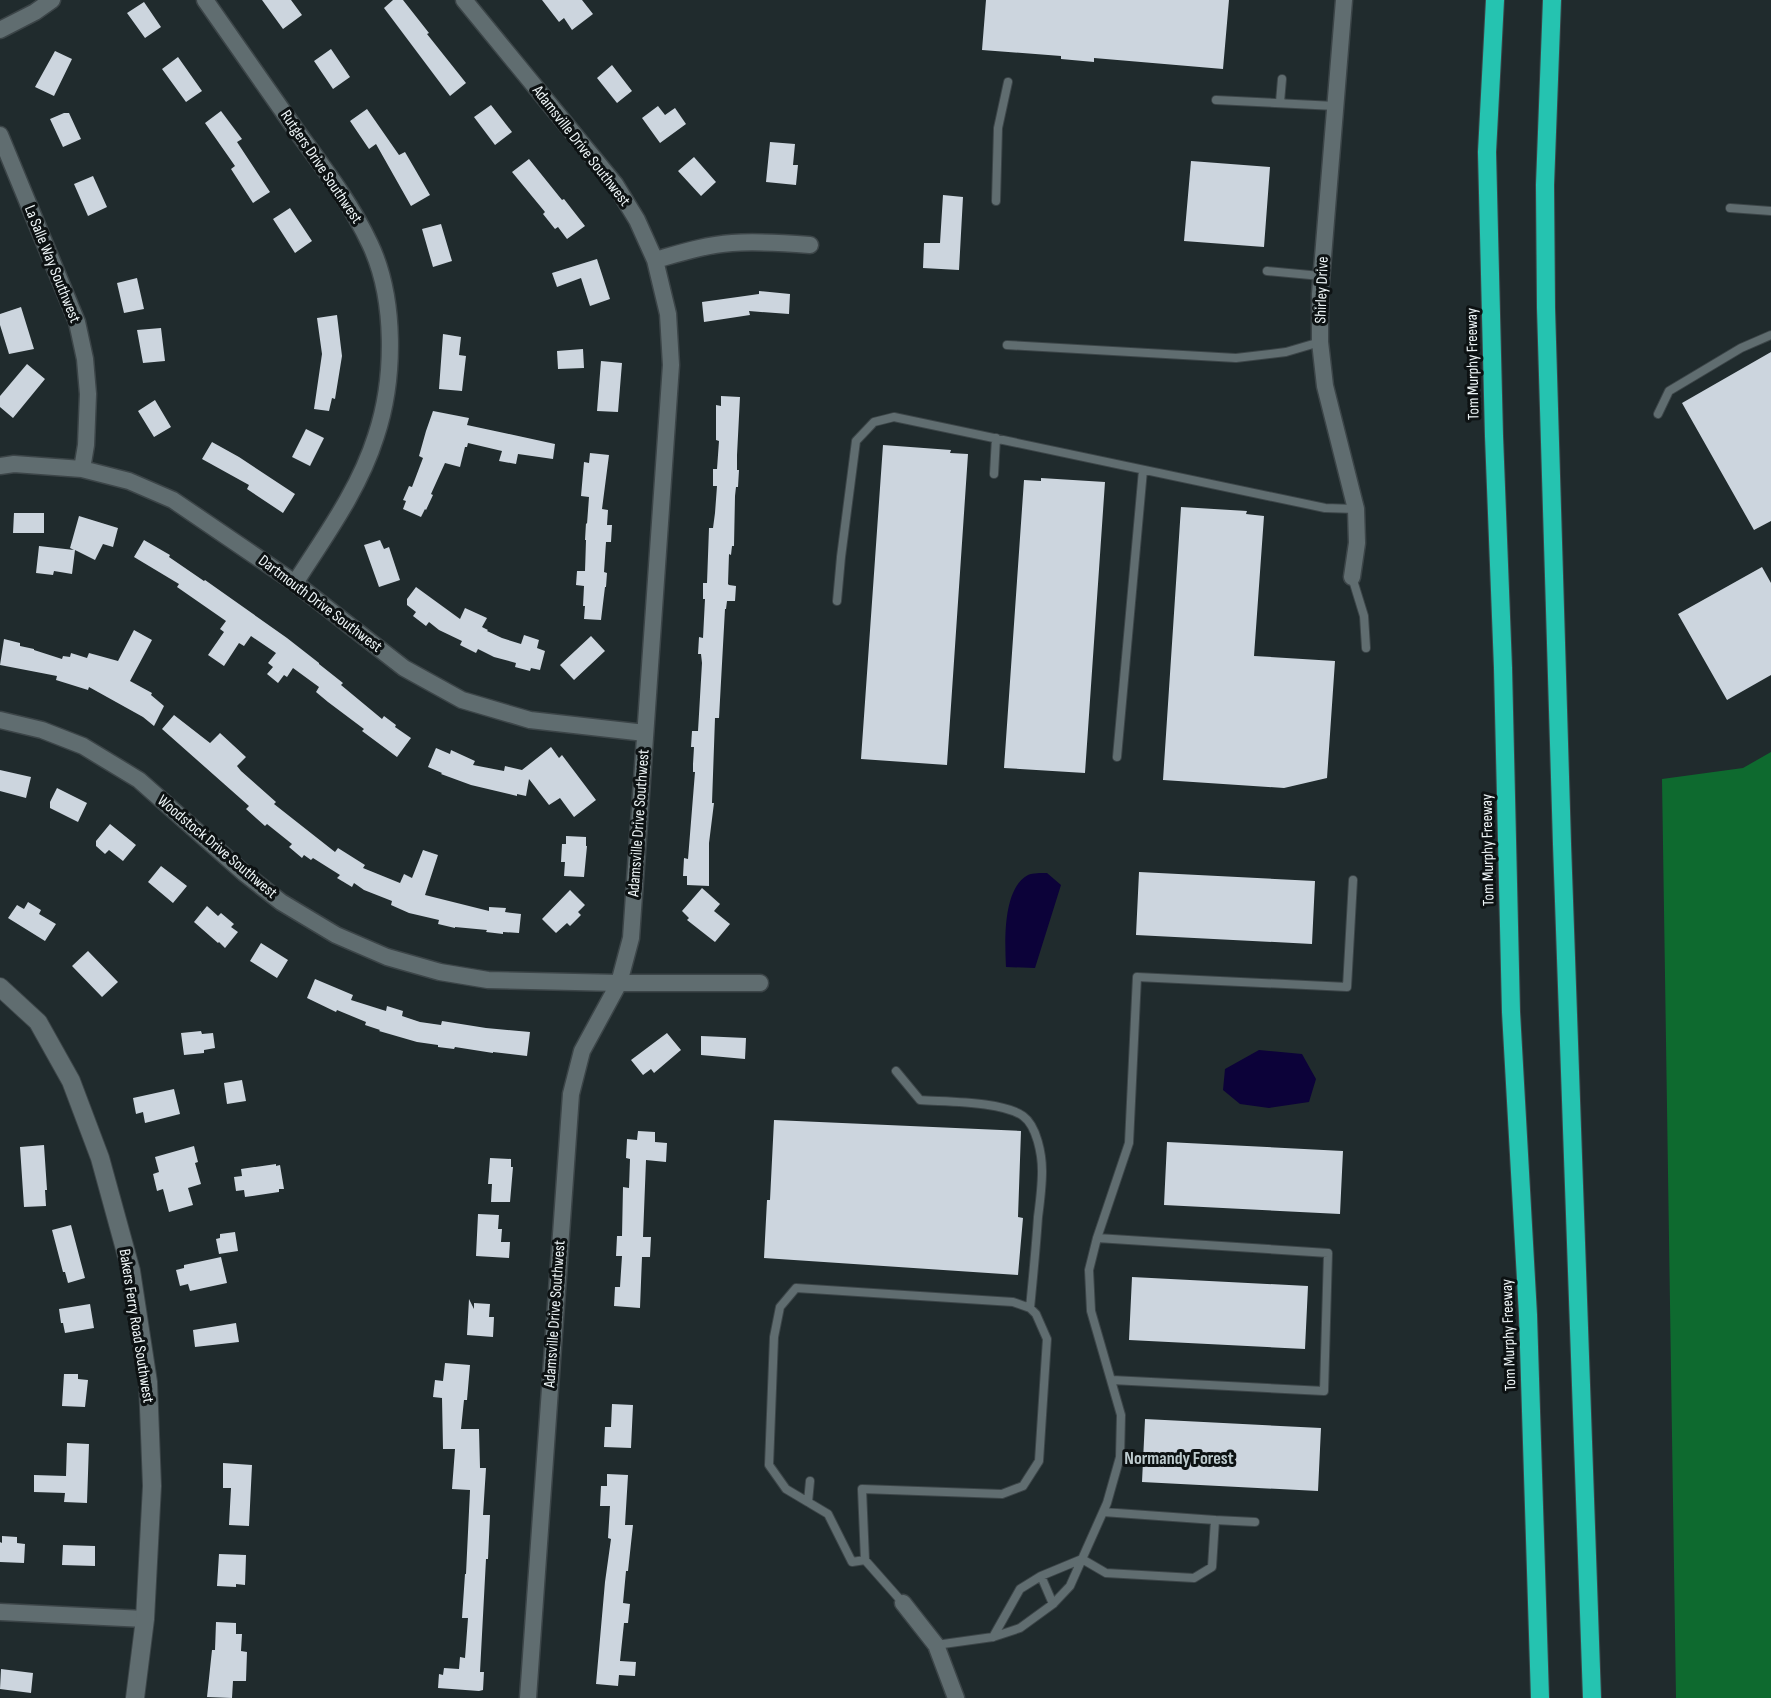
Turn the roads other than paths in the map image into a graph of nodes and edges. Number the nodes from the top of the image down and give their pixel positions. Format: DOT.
graph roads {
  1 [pos="52,0"];
  2 [pos="205,0"];
  3 [pos="1344,0"];
  4 [pos="1495,0"];
  5 [pos="1552,0"];
  6 [pos="466,1"];
  7 [pos="0,30"];
  8 [pos="1282,79"];
  9 [pos="1008,82"];
  10 [pos="1216,100"];
  11 [pos="1280,102"];
  12 [pos="1335,106"];
  13 [pos="0,135"];
  14 [pos="996,201"];
  15 [pos="1730,208"];
  16 [pos="1771,211"];
  17 [pos="810,245"];
  18 [pos="655,260"];
  19 [pos="1267,271"];
  20 [pos="1321,276"];
  21 [pos="1771,335"];
  22 [pos="1320,342"];
  23 [pos="1007,345"];
  24 [pos="1658,414"];
  25 [pos="996,438"];
  26 [pos="0,466"];
  27 [pos="82,469"];
  28 [pos="1143,470"];
  29 [pos="994,474"];
  30 [pos="1356,509"];
  31 [pos="1352,577"];
  32 [pos="295,583"];
  33 [pos="837,601"];
  34 [pos="1366,648"];
  35 [pos="0,720"];
  36 [pos="645,733"];
  37 [pos="1118,757"];
  38 [pos="1353,880"];
  39 [pos="619,983"];
  40 [pos="760,983"];
  41 [pos="0,987"];
  42 [pos="896,1071"];
  43 [pos="1097,1238"];
  44 [pos="1030,1308"];
  45 [pos="1112,1380"];
  46 [pos="810,1481"];
  47 [pos="808,1502"];
  48 [pos="1103,1512"];
  49 [pos="1215,1520"];
  50 [pos="1256,1522"];
  51 [pos="1082,1559"];
  52 [pos="865,1560"];
  53 [pos="1041,1576"];
  54 [pos="903,1603"];
  55 [pos="1053,1604"];
  56 [pos="0,1612"];
  57 [pos="145,1619"];
  58 [pos="993,1637"];
  59 [pos="936,1645"];
  60 [pos="135,1698"];
  61 [pos="528,1698"];
  62 [pos="956,1698"];
  63 [pos="1540,1698"];
  64 [pos="1592,1698"];
  1 -- 7 [label="street"];
  2 -- 32 [label="street, Rutgers Drive Southwest"];
  3 -- 12 [label="street, Shirley Drive"];
  4 -- 63 [label="highway, Tom Murphy Freeway"];
  5 -- 64 [label="highway"];
  6 -- 18 [label="street, Adamsville Drive Southwest"];
  8 -- 11 [label="lane"];
  9 -- 14 [label="lane"];
  10 -- 11 [label="lane"];
  11 -- 12 [label="lane"];
  12 -- 20 [label="street, Shirley Drive"];
  13 -- 27 [label="street, La Salle Way Southwest"];
  15 -- 16 [label="lane"];
  17 -- 18 [label="street"];
  18 -- 36 [label="street, Adamsville Drive Southwest"];
  19 -- 20 [label="lane"];
  20 -- 22 [label="street, Shirley Drive"];
  21 -- 24 [label="lane"];
  22 -- 23 [label="lane"];
  22 -- 30 [label="street, Shirley Drive"];
  25 -- 28 [label="lane"];
  25 -- 29 [label="lane"];
  25 -- 33 [label="lane"];
  26 -- 27 [label="street, Dartmouth Drive Southwest"];
  27 -- 32 [label="street, Dartmouth Drive Southwest"];
  28 -- 30 [label="lane"];
  28 -- 37 [label="lane"];
  30 -- 31 [label="street, Shirley Drive"];
  31 -- 34 [label="lane"];
  32 -- 36 [label="street, Dartmouth Drive Southwest"];
  35 -- 39 [label="street, Woodstock Drive Southwest"];
  36 -- 39 [label="street, Adamsville Drive Southwest"];
  38 -- 43 [label="lane"];
  39 -- 40 [label="street, Woodstock Drive Southwest"];
  39 -- 61 [label="street, Adamsville Drive Southwest"];
  41 -- 57 [label="street, Bakers Ferry Road Southwest"];
  42 -- 44 [label="lane"];
  43 -- 45 [label="lane"];
  43 -- 45 [label="lane"];
  44 -- 47 [label="lane"];
  44 -- 52 [label="lane"];
  45 -- 48 [label="lane"];
  46 -- 47 [label="lane"];
  47 -- 52 [label="lane"];
  48 -- 49 [label="lane"];
  48 -- 51 [label="lane"];
  49 -- 50 [label="lane"];
  49 -- 51 [label="lane"];
  51 -- 53 [label="lane"];
  51 -- 55 [label="lane"];
  52 -- 54 [label="lane"];
  53 -- 55 [label="lane"];
  53 -- 58 [label="lane"];
  54 -- 59 [label="street"];
  55 -- 58 [label="lane"];
  56 -- 57 [label="street"];
  57 -- 60 [label="street, Bakers Ferry Road Southwest"];
  58 -- 59 [label="lane"];
  59 -- 62 [label="street"];
}
